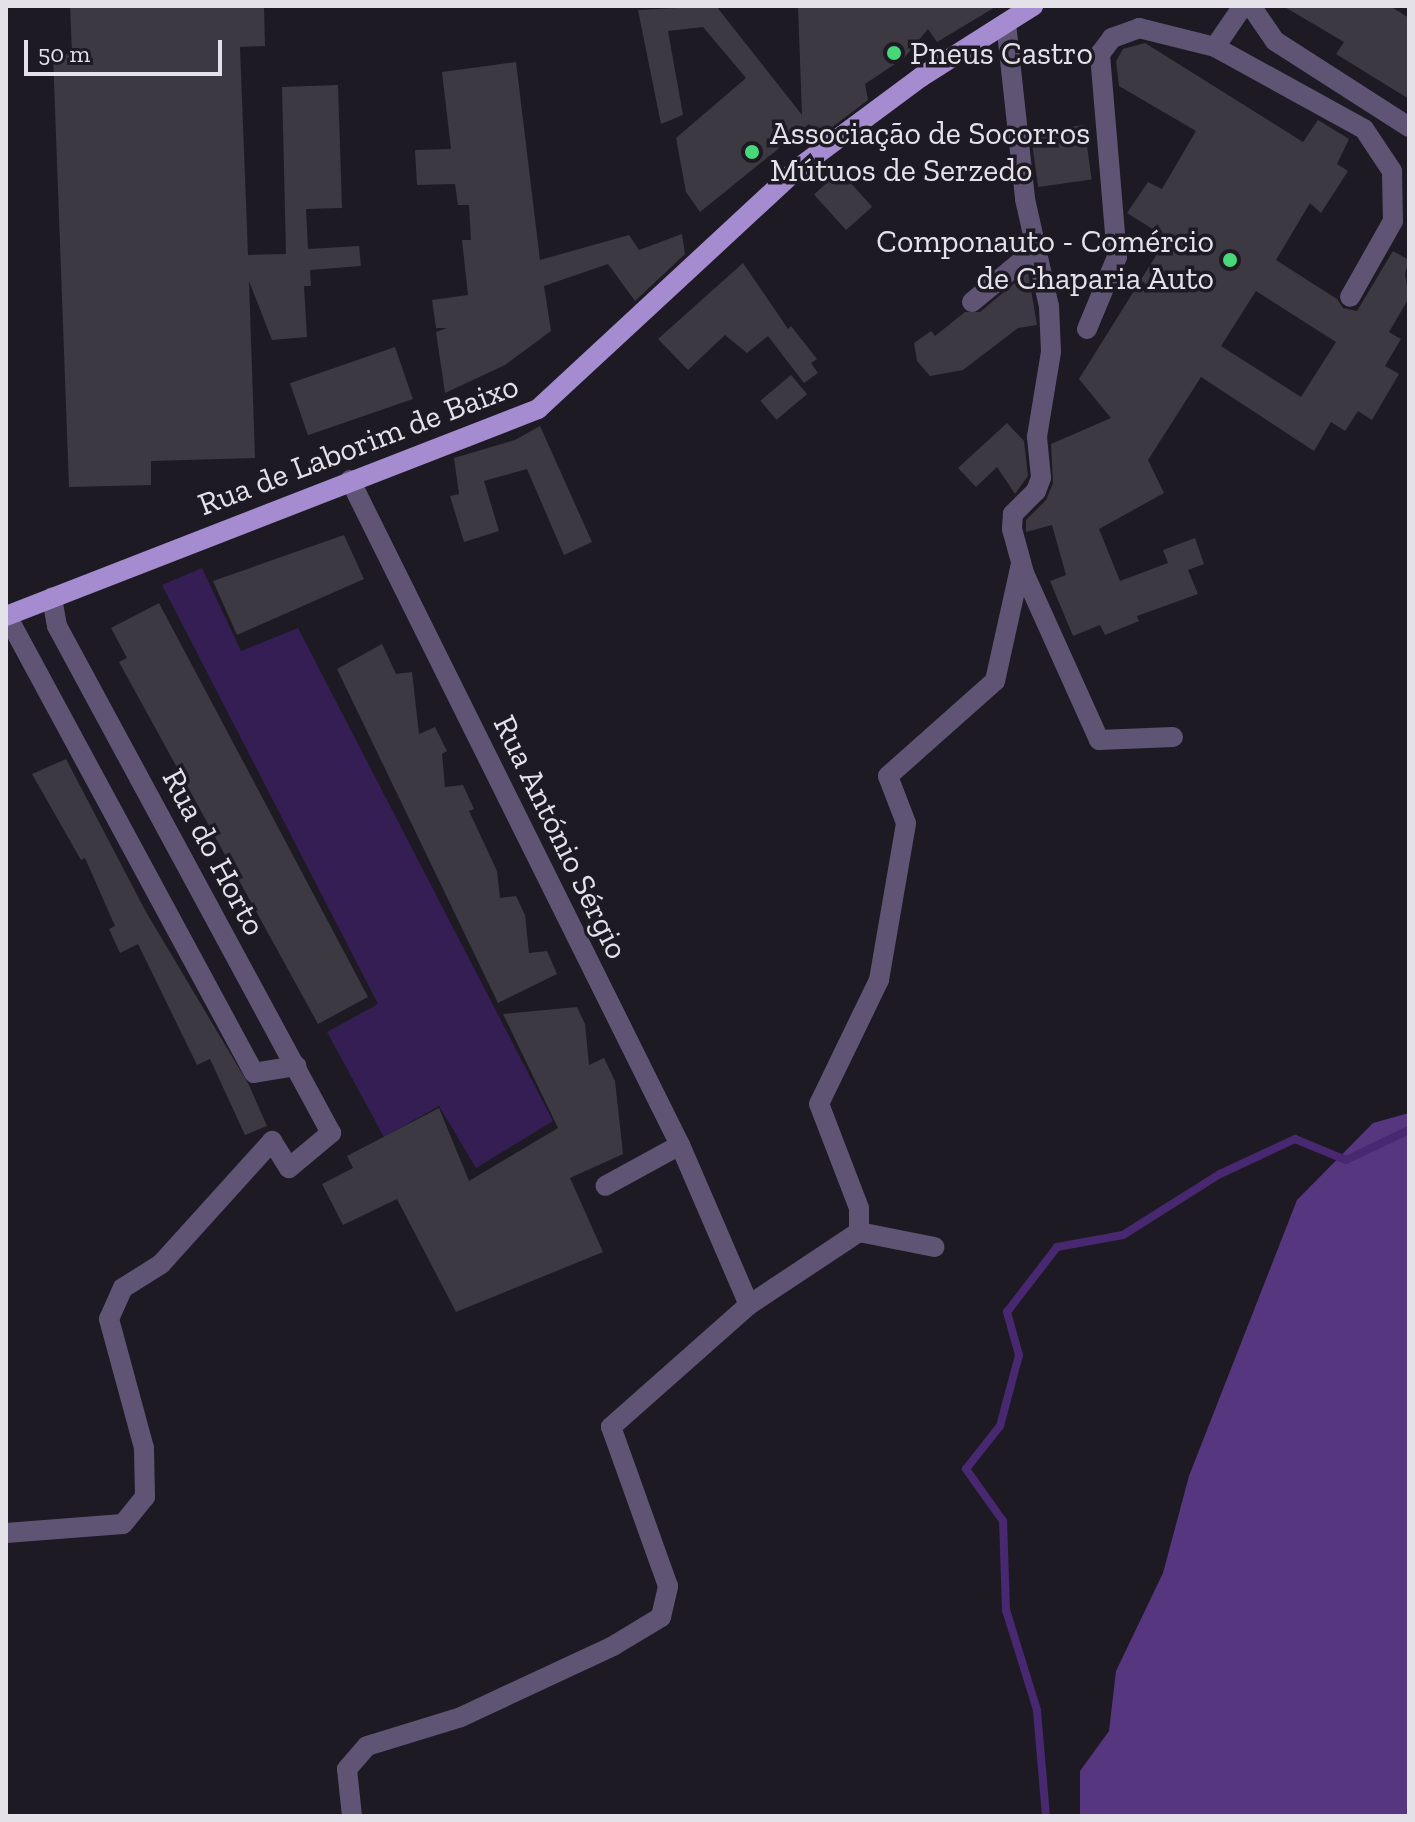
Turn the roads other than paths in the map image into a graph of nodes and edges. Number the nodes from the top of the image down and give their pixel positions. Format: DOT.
graph roads {
  1 [pos="1033,6"];
  2 [pos="1243,6"];
  3 [pos="1251,6"];
  4 [pos="1006,23"];
  5 [pos="1215,47"];
  6 [pos="1409,127"];
  7 [pos="1036,249"];
  8 [pos="1350,297"];
  9 [pos="972,302"];
  10 [pos="1087,329"];
  11 [pos="350,480"];
  12 [pos="1021,564"];
  13 [pos="52,597"];
  14 [pos="7,616"];
  15 [pos="1173,737"];
  16 [pos="296,1066"];
  17 [pos="680,1145"];
  18 [pos="605,1186"];
  19 [pos="859,1232"];
  20 [pos="935,1247"];
  21 [pos="749,1305"];
  22 [pos="6,1533"];
  23 [pos="352,1816"];
  1 -- 4 [label="main road, Rua de Laborim de Baixo"];
  2 -- 5 [label="street"];
  3 -- 6 [label="street"];
  4 -- 7 [label="street"];
  4 -- 11 [label="main road, Rua de Laborim de Baixo"];
  5 -- 8 [label="street"];
  5 -- 10 [label="street"];
  7 -- 9 [label="street"];
  7 -- 12 [label="street"];
  11 -- 13 [label="main road, Rua de Laborim de Baixo"];
  11 -- 17 [label="street, Rua António Sérgio"];
  12 -- 15 [label="street"];
  12 -- 19 [label="street"];
  13 -- 14 [label="main road, Rua de Laborim de Baixo"];
  13 -- 16 [label="street, Rua do Horto"];
  14 -- 16 [label="street"];
  16 -- 22 [label="street, Rua do Horto"];
  17 -- 18 [label="street"];
  17 -- 21 [label="street, Rua António Sérgio"];
  19 -- 20 [label="street"];
  19 -- 21 [label="street"];
  21 -- 23 [label="street"];
}
